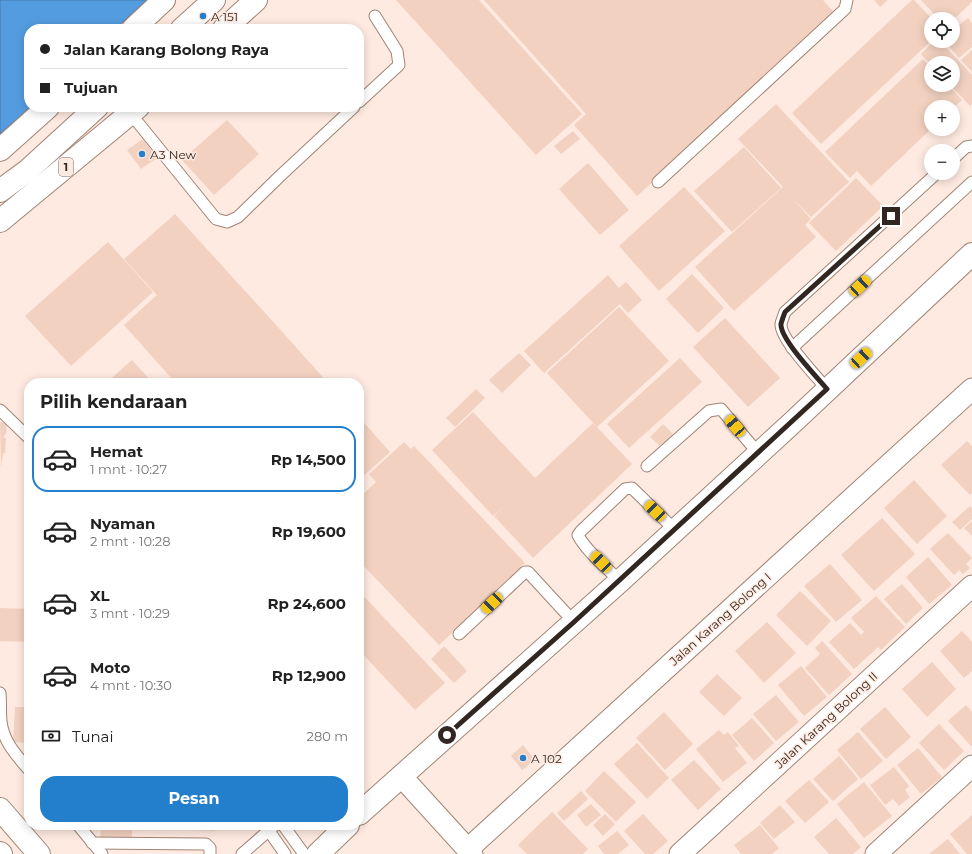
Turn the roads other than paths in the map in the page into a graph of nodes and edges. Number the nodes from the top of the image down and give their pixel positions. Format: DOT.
graph roads {
  1 [pos="164,0"];
  2 [pos="214,0"];
  3 [pos="256,0"];
  4 [pos="847,0"];
  5 [pos="375,16"];
  6 [pos="138,24"];
  7 [pos="188,24"];
  8 [pos="230,24"];
  9 [pos="364,97"];
  10 [pos="42,112"];
  11 [pos="92,112"];
  12 [pos="133,112"];
  13 [pos="136,112"];
  14 [pos="349,112"];
  15 [pos="972,146"];
  16 [pos="0,150"];
  17 [pos="960,153"];
  18 [pos="929,180"];
  19 [pos="658,182"];
  20 [pos="972,182"];
  21 [pos="0,191"];
  22 [pos="0,221"];
  23 [pos="972,254"];
  24 [pos="792,348"];
  25 [pos="827,389"];
  26 [pos="972,389"];
  27 [pos="0,410"];
  28 [pos="24,433"];
  29 [pos="758,453"];
  30 [pos="647,466"];
  31 [pos="675,530"];
  32 [pos="620,581"];
  33 [pos="972,586"];
  34 [pos="574,622"];
  35 [pos="459,634"];
  36 [pos="0,693"];
  37 [pos="24,764"];
  38 [pos="972,766"];
  39 [pos="401,776"];
  40 [pos="0,809"];
  41 [pos="364,809"];
  42 [pos="82,830"];
  43 [pos="270,830"];
  44 [pos="273,830"];
  45 [pos="287,830"];
  46 [pos="343,830"];
  47 [pos="92,843"];
  48 [pos="254,845"];
  49 [pos="470,852"];
  50 [pos="39,854"];
  51 [pos="102,854"];
  52 [pos="210,854"];
  53 [pos="242,854"];
  54 [pos="260,854"];
  55 [pos="285,854"];
  56 [pos="304,854"];
  57 [pos="318,854"];
  58 [pos="680,854"];
  59 [pos="876,854"];
  1 -- 6 [label="main road"];
  2 -- 7 [label="main road"];
  3 -- 8 [label="main road"];
  4 -- 19 [label="lane"];
  5 -- 9 [label="lane"];
  10 -- 16 [label="main road"];
  11 -- 21 [label="main road, 1"];
  12 -- 22 [label="main road, 1"];
  13 -- 14 [label="lane"];
  15 -- 17 [label="lane"];
  18 -- 24 [label="lane"];
  20 -- 24 [label="lane"];
  23 -- 25 [label="main road"];
  24 -- 25 [label="lane"];
  25 -- 29 [label="main road"];
  26 -- 49 [label="street, Jalan Karang Bolong I"];
  27 -- 28 [label="lane"];
  29 -- 30 [label="lane"];
  29 -- 31 [label="main road"];
  31 -- 32 [label="main road"];
  31 -- 32 [label="lane"];
  32 -- 34 [label="main road"];
  33 -- 58 [label="street, Jalan Karang Bolong II"];
  34 -- 35 [label="lane"];
  34 -- 39 [label="main road"];
  36 -- 37 [label="lane"];
  38 -- 59 [label="street"];
  39 -- 41 [label="main road"];
  39 -- 49 [label="street"];
  40 -- 50 [label="main road"];
  42 -- 47 [label="lane"];
  43 -- 48 [label="lane"];
  44 -- 55 [label="lane"];
  45 -- 56 [label="lane"];
  46 -- 57 [label="main road"];
  47 -- 51 [label="lane"];
  47 -- 52 [label="lane"];
  48 -- 53 [label="lane"];
  48 -- 54 [label="lane"];
}
